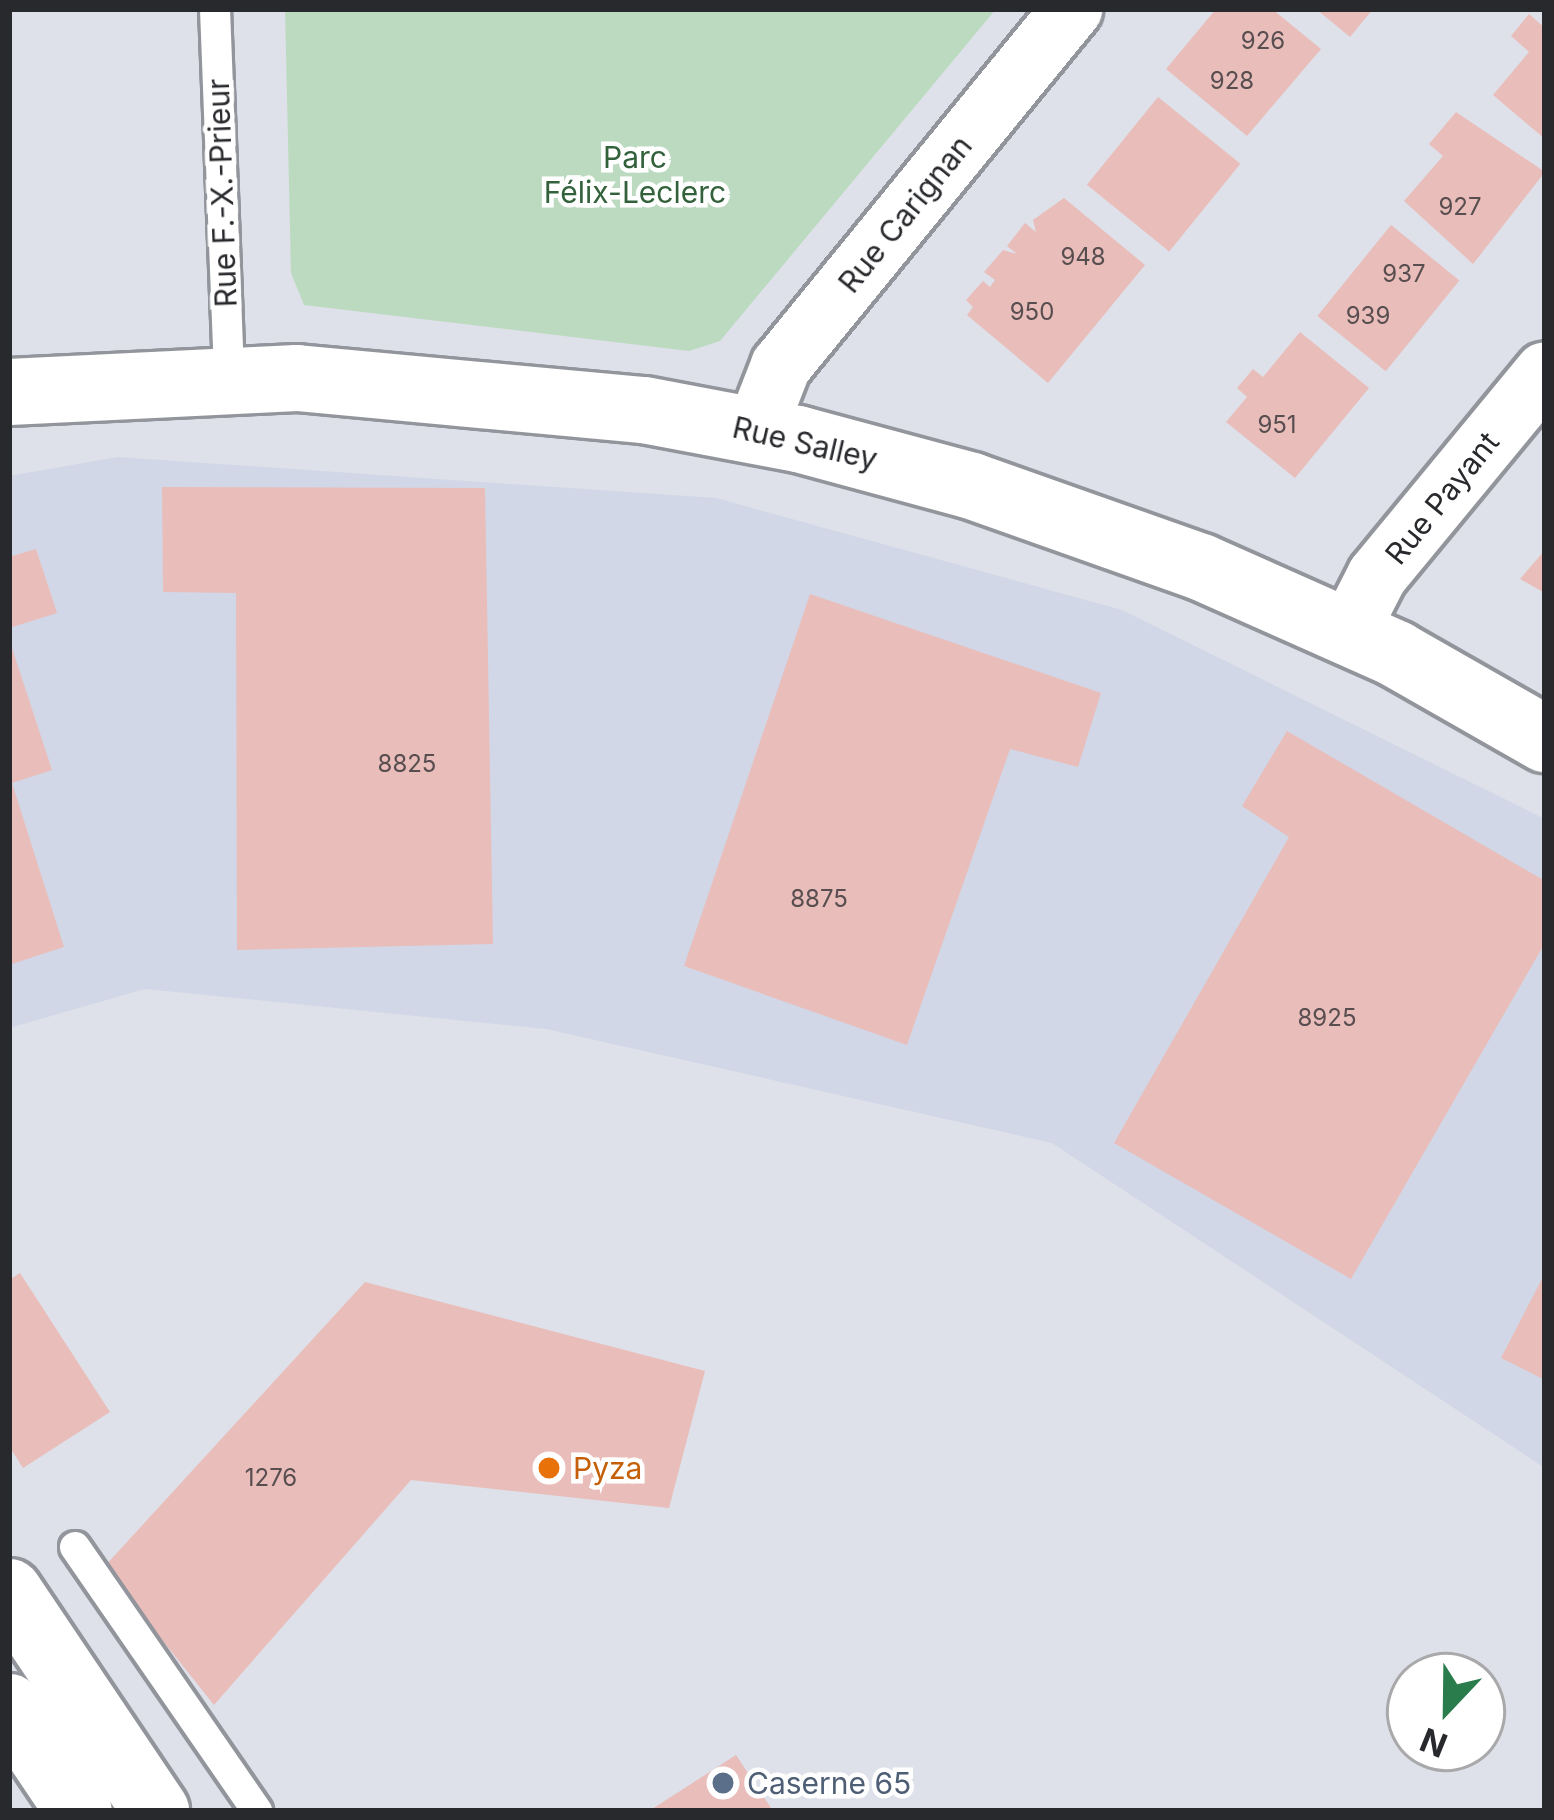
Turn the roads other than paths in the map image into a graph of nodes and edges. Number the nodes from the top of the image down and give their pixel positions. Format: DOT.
graph roads {
  1 [pos="215,9"];
  2 [pos="1072,9"];
  3 [pos="1545,372"];
  4 [pos="230,378"];
  5 [pos="9,392"];
  6 [pos="756,430"];
  7 [pos="1349,631"];
  8 [pos="1545,739"];
  9 [pos="75,1547"];
  10 [pos="9,1592"];
  11 [pos="9,1707"];
  12 [pos="79,1811"];
  13 [pos="155,1811"];
  14 [pos="257,1811"];
  1 -- 4 [label="lane, Rue F.-X.-Prieur"];
  2 -- 6 [label="street, Rue Carignan"];
  3 -- 7 [label="street, Rue Payant"];
  4 -- 5 [label="street, Rue Salley"];
  4 -- 6 [label="street, Rue Salley"];
  6 -- 7 [label="street, Rue Salley"];
  7 -- 8 [label="street, Rue Salley"];
  9 -- 14 [label="lane"];
  10 -- 13 [label="street"];
  11 -- 12 [label="street"];
}
